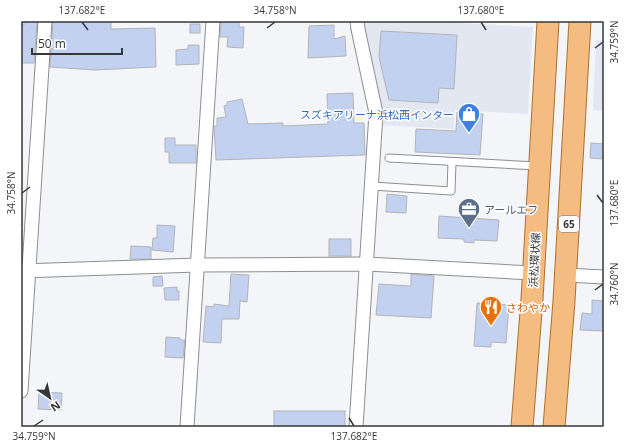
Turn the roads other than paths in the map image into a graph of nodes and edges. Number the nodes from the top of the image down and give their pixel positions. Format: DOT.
graph roads {
  1 [pos="45,21"];
  2 [pos="213,21"];
  3 [pos="357,21"];
  4 [pos="548,21"];
  5 [pos="580,21"];
  6 [pos="389,158"];
  7 [pos="452,162"];
  8 [pos="539,166"];
  9 [pos="372,186"];
  10 [pos="367,264"];
  11 [pos="197,265"];
  12 [pos="25,271"];
  13 [pos="533,273"];
  14 [pos="566,275"];
  15 [pos="604,277"];
  16 [pos="21,391"];
  17 [pos="187,427"];
  18 [pos="356,427"];
  19 [pos="522,427"];
  20 [pos="554,427"];
  1 -- 12 [label="street"];
  2 -- 11 [label="street"];
  3 -- 9 [label="street"];
  4 -- 8 [label="main road, 浜松環状線"];
  5 -- 14 [label="main road, 65"];
  6 -- 7 [label="lane"];
  7 -- 8 [label="lane"];
  7 -- 9 [label="lane"];
  8 -- 13 [label="main road, 浜松環状線"];
  9 -- 10 [label="street"];
  10 -- 11 [label="street"];
  10 -- 13 [label="street"];
  10 -- 18 [label="street"];
  11 -- 12 [label="street"];
  11 -- 17 [label="street"];
  12 -- 16 [label="street"];
  13 -- 19 [label="main road, 浜松環状線"];
  14 -- 15 [label="street"];
  14 -- 20 [label="main road, 65"];
}
